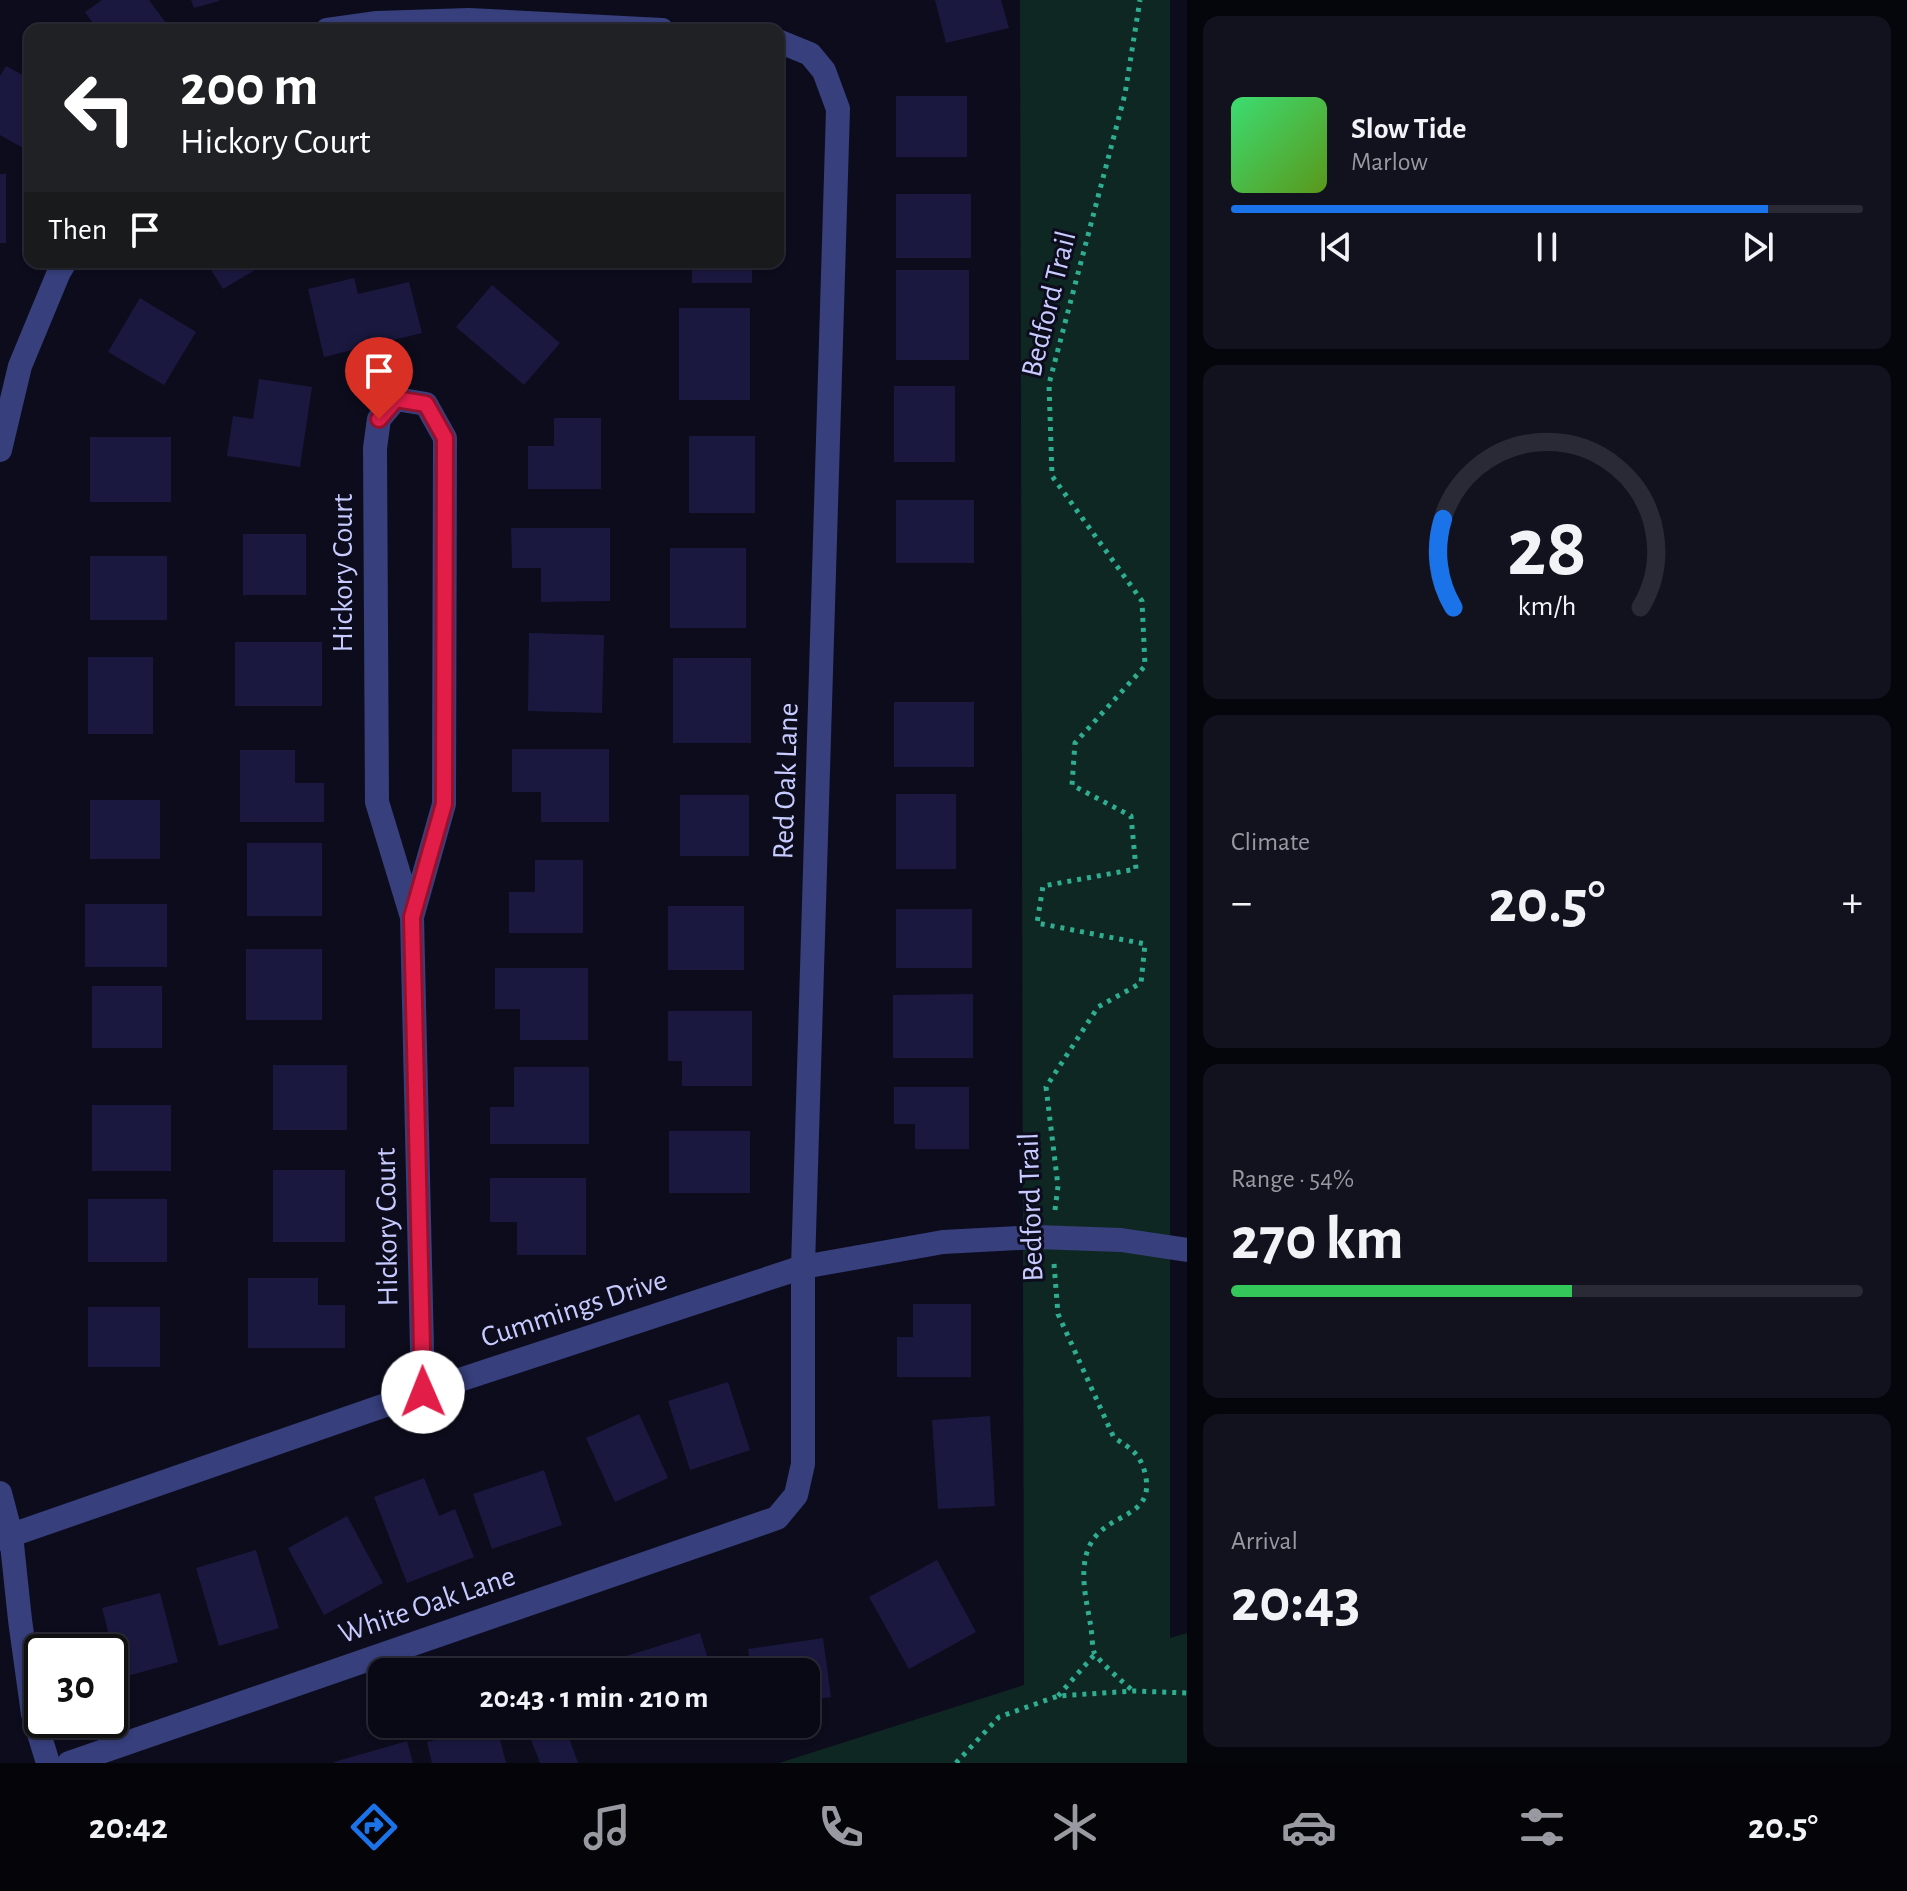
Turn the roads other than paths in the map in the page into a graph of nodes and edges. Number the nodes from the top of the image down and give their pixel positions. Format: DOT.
graph roads {
  1 [pos="370,24"];
  2 [pos="546,24"];
  3 [pos="784,43"];
  4 [pos="61,268"];
  5 [pos="0,450"];
  6 [pos="412,917"];
  7 [pos="1187,1250"];
  8 [pos="803,1267"];
  9 [pos="423,1392"];
  10 [pos="0,1493"];
  11 [pos="796,1495"];
  12 [pos="6,1537"];
  13 [pos="48,1763"];
  14 [pos="69,1763"];
  1 -- 2 [label="street"];
  3 -- 8 [label="street, Red Oak Lane"];
  4 -- 5 [label="street"];
  6 -- 6 [label="street, Hickory Court"];
  6 -- 9 [label="street, Hickory Court"];
  7 -- 8 [label="street, Cummings Drive"];
  8 -- 9 [label="street, Cummings Drive"];
  8 -- 11 [label="street, Red Oak Lane"];
  9 -- 12 [label="street, Cummings Drive"];
  10 -- 12 [label="street"];
  11 -- 14 [label="street, White Oak Lane"];
  12 -- 13 [label="street"];
}
